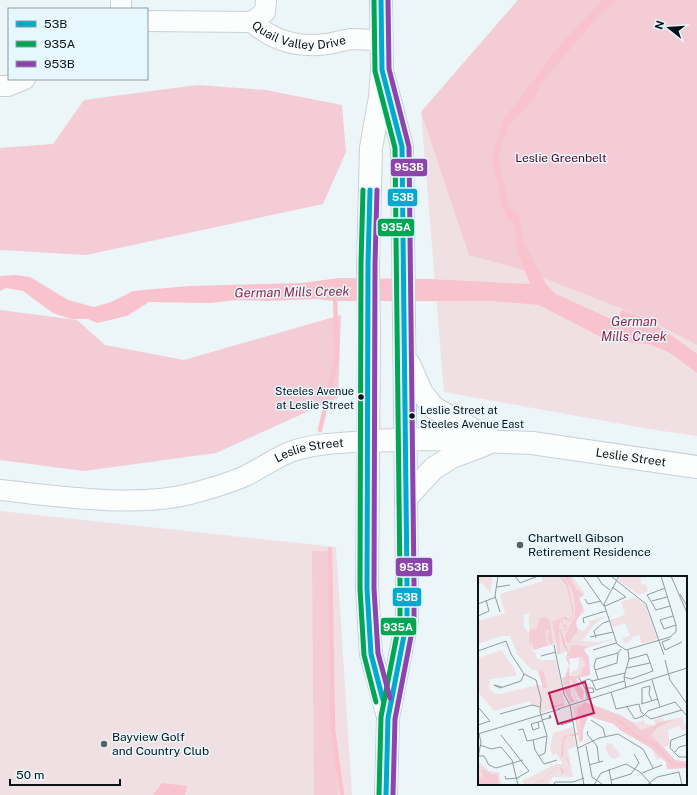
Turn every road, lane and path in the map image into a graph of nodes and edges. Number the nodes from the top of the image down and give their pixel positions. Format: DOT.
graph roads {
  1 [pos="266,0"];
  2 [pos="381,0"];
  3 [pos="148,21"];
  4 [pos="252,22"];
  5 [pos="382,41"];
  6 [pos="382,70"];
  7 [pos="23,80"];
  8 [pos="0,86"];
  9 [pos="405,357"];
  10 [pos="405,440"];
  11 [pos="368,441"];
  12 [pos="495,441"];
  13 [pos="697,467"];
  14 [pos="0,490"];
  15 [pos="406,498"];
  16 [pos="388,718"];
  17 [pos="386,795"];
  1 -- 4 [label="street"];
  2 -- 5 [label="main road"];
  3 -- 4 [label="street, Quail Valley Drive"];
  4 -- 5 [label="street, Quail Valley Drive"];
  5 -- 6 [label="main road"];
  6 -- 9 [label="main road"];
  6 -- 11 [label="main road"];
  7 -- 8 [label="street"];
  9 -- 10 [label="main road"];
  9 -- 12 [label="main road"];
  10 -- 11 [label="main road, Leslie Street"];
  10 -- 12 [label="main road, Leslie Street"];
  10 -- 15 [label="main road"];
  11 -- 14 [label="street, Leslie Street"];
  11 -- 16 [label="main road"];
  12 -- 13 [label="main road, Leslie Street"];
  12 -- 15 [label="main road"];
  15 -- 16 [label="main road"];
  16 -- 17 [label="main road"];
}
